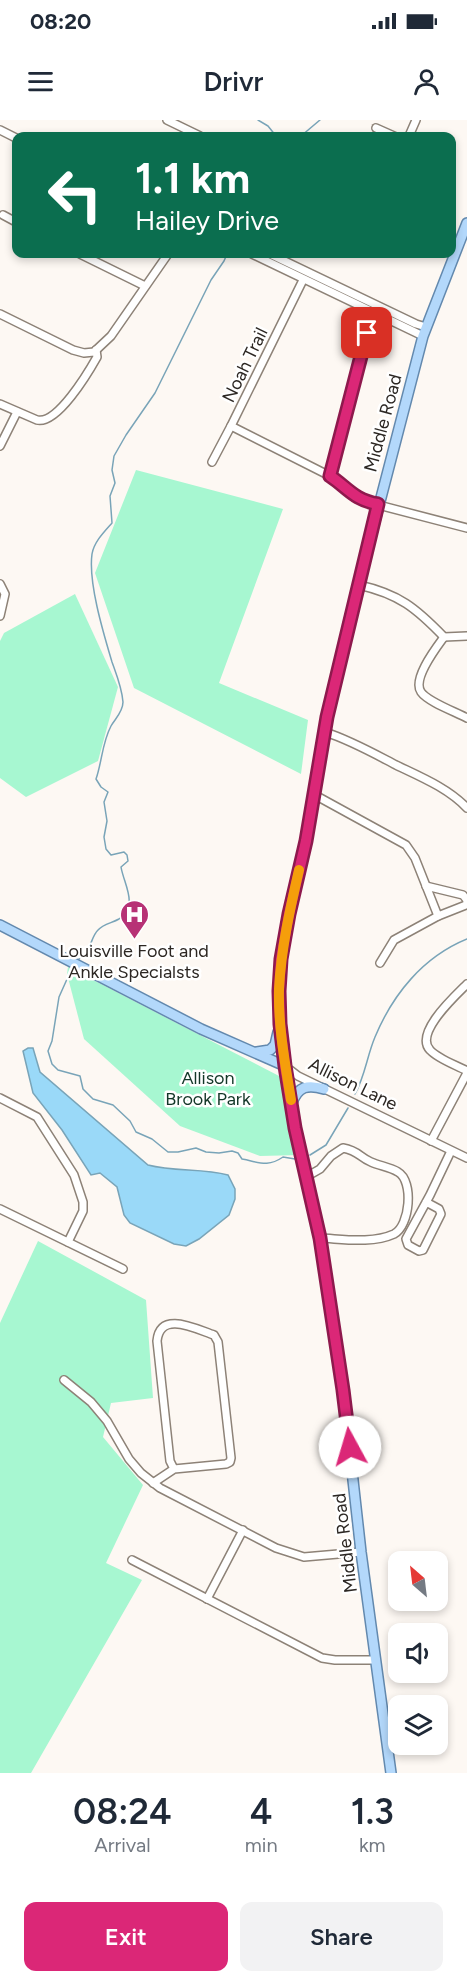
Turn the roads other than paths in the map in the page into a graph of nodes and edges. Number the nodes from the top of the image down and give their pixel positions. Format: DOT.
graph roads {
  1 [pos="167,120"];
  2 [pos="376,128"];
  3 [pos="192,132"];
  4 [pos="385,132"];
  5 [pos="3,215"];
  6 [pos="12,220"];
  7 [pos="467,223"];
  8 [pos="456,251"];
  9 [pos="88,258"];
  10 [pos="165,258"];
  11 [pos="260,258"];
  12 [pos="278,258"];
  13 [pos="453,258"];
  14 [pos="303,280"];
  15 [pos="144,286"];
  16 [pos="372,313"];
  17 [pos="0,314"];
  18 [pos="424,332"];
  19 [pos="95,351"];
  20 [pos="0,404"];
  21 [pos="17,412"];
  22 [pos="231,426"];
  23 [pos="0,446"];
  24 [pos="212,462"];
  25 [pos="330,476"];
  26 [pos="378,504"];
  27 [pos="467,528"];
  28 [pos="0,584"];
  29 [pos="359,585"];
  30 [pos="0,616"];
  31 [pos="467,636"];
  32 [pos="444,637"];
  33 [pos="467,718"];
  34 [pos="325,732"];
  35 [pos="313,794"];
  36 [pos="467,808"];
  37 [pos="426,886"];
  38 [pos="467,901"];
  39 [pos="438,916"];
  40 [pos="0,925"];
  41 [pos="380,963"];
  42 [pos="467,984"];
  43 [pos="280,1024"];
  44 [pos="253,1052"];
  45 [pos="285,1066"];
  46 [pos="467,1072"];
  47 [pos="324,1089"];
  48 [pos="0,1098"];
  49 [pos="292,1108"];
  50 [pos="431,1141"];
  51 [pos="451,1150"];
  52 [pos="467,1158"];
  53 [pos="306,1177"];
  54 [pos="426,1202"];
  55 [pos="1,1211"];
  56 [pos="320,1238"];
  57 [pos="68,1242"];
  58 [pos="123,1269"];
  59 [pos="64,1380"];
  60 [pos="174,1469"];
  61 [pos="153,1483"];
  62 [pos="243,1530"];
  63 [pos="362,1552"];
  64 [pos="132,1560"];
  65 [pos="207,1599"];
  66 [pos="376,1660"];
  67 [pos="391,1773"];
  1 -- 3 [label="street"];
  2 -- 4 [label="street"];
  5 -- 6 [label="street"];
  7 -- 8 [label="main road, Middle Road"];
  9 -- 15 [label="street"];
  10 -- 15 [label="street"];
  11 -- 14 [label="street"];
  12 -- 18 [label="street"];
  13 -- 18 [label="main road, Middle Road"];
  14 -- 16 [label="street"];
  14 -- 22 [label="street, Noah Trail"];
  15 -- 19 [label="street"];
  16 -- 18 [label="street"];
  16 -- 25 [label="street"];
  17 -- 19 [label="street"];
  18 -- 26 [label="main road, Middle Road"];
  19 -- 21 [label="street"];
  20 -- 21 [label="street"];
  21 -- 23 [label="street"];
  22 -- 24 [label="street, Noah Trail"];
  22 -- 25 [label="street"];
  25 -- 26 [label="street"];
  26 -- 27 [label="street"];
  26 -- 29 [label="main road, Middle Road"];
  28 -- 30 [label="street"];
  29 -- 32 [label="street"];
  29 -- 34 [label="main road, Middle Road"];
  31 -- 32 [label="street"];
  32 -- 33 [label="street"];
  34 -- 35 [label="main road, Middle Road"];
  34 -- 36 [label="street"];
  35 -- 37 [label="street"];
  35 -- 43 [label="main road, Middle Road"];
  37 -- 38 [label="street"];
  37 -- 39 [label="street"];
  38 -- 39 [label="street"];
  39 -- 41 [label="street"];
  40 -- 44 [label="main road, Allison Lane"];
  42 -- 46 [label="street"];
  43 -- 44 [label="main road"];
  43 -- 45 [label="main road, Middle Road"];
  44 -- 45 [label="main road, Allison Lane"];
  45 -- 47 [label="street, Allison Lane"];
  45 -- 49 [label="main road, Middle Road"];
  46 -- 50 [label="street"];
  47 -- 49 [label="main road"];
  47 -- 50 [label="street, Allison Lane"];
  48 -- 57 [label="street"];
  49 -- 53 [label="main road, Middle Road"];
  50 -- 51 [label="street, Allison Lane"];
  51 -- 52 [label="street, Allison Lane"];
  51 -- 54 [label="street"];
  53 -- 56 [label="main road, Middle Road"];
  53 -- 56 [label="street"];
  54 -- 54 [label="street"];
  55 -- 57 [label="street"];
  56 -- 63 [label="main road, Middle Road"];
  57 -- 58 [label="street"];
  59 -- 61 [label="street"];
  60 -- 60 [label="street"];
  60 -- 61 [label="street"];
  61 -- 62 [label="street"];
  62 -- 63 [label="street"];
  62 -- 65 [label="street"];
  63 -- 66 [label="main road, Middle Road"];
  64 -- 65 [label="street"];
  65 -- 66 [label="street"];
  66 -- 67 [label="main road, Middle Road"];
}
